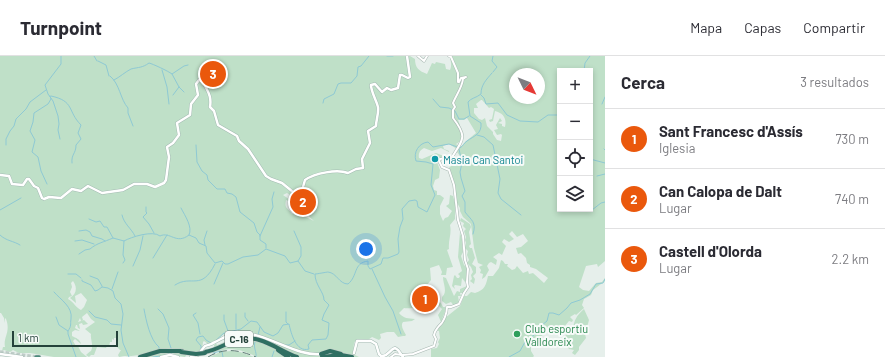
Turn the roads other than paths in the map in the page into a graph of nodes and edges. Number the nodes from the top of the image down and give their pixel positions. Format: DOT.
graph roads {
  1 [pos="407,56"];
  2 [pos="418,56"];
  3 [pos="427,56"];
  4 [pos="448,56"];
  5 [pos="0,175"];
  6 [pos="245,340"];
  7 [pos="256,340"];
  8 [pos="270,345"];
  9 [pos="228,346"];
  10 [pos="221,348"];
  11 [pos="202,352"];
  12 [pos="0,354"];
  13 [pos="7,355"];
  14 [pos="336,355"];
  15 [pos="167,356"];
  16 [pos="302,356"];
  17 [pos="320,356"];
  18 [pos="353,356"];
  19 [pos="403,356"];
  20 [pos="17,357"];
  21 [pos="22,357"];
  22 [pos="142,357"];
  23 [pos="161,357"];
  24 [pos="177,357"];
  25 [pos="191,357"];
  26 [pos="283,357"];
  27 [pos="288,357"];
  28 [pos="328,357"];
  29 [pos="343,357"];
  30 [pos="391,357"];
  31 [pos="399,357"];
  1 -- 5 [label="main road"];
  2 -- 3 [label="street"];
  4 -- 19 [label="street"];
  6 -- 7 [label="highway"];
  7 -- 8 [label="highway, C-16"];
  7 -- 10 [label="highway, C-16"];
  8 -- 26 [label="highway, C-16"];
  8 -- 27 [label="highway, C-16"];
  9 -- 10 [label="highway"];
  10 -- 11 [label="highway, C-16"];
  11 -- 16 [label="highway, C-16"];
  11 -- 16 [label="main road"];
  11 -- 22 [label="highway, C-16, bridge"];
  11 -- 25 [label="main road"];
  12 -- 13 [label="main road"];
  13 -- 20 [label="street"];
  13 -- 21 [label="main road"];
  14 -- 17 [label="highway"];
  15 -- 23 [label="main road"];
  15 -- 24 [label="main road"];
  16 -- 17 [label="main road"];
  17 -- 18 [label="highway"];
  18 -- 19 [label="main road"];
  19 -- 30 [label="street"];
  19 -- 31 [label="street"];
  28 -- 29 [label="highway"];
}
